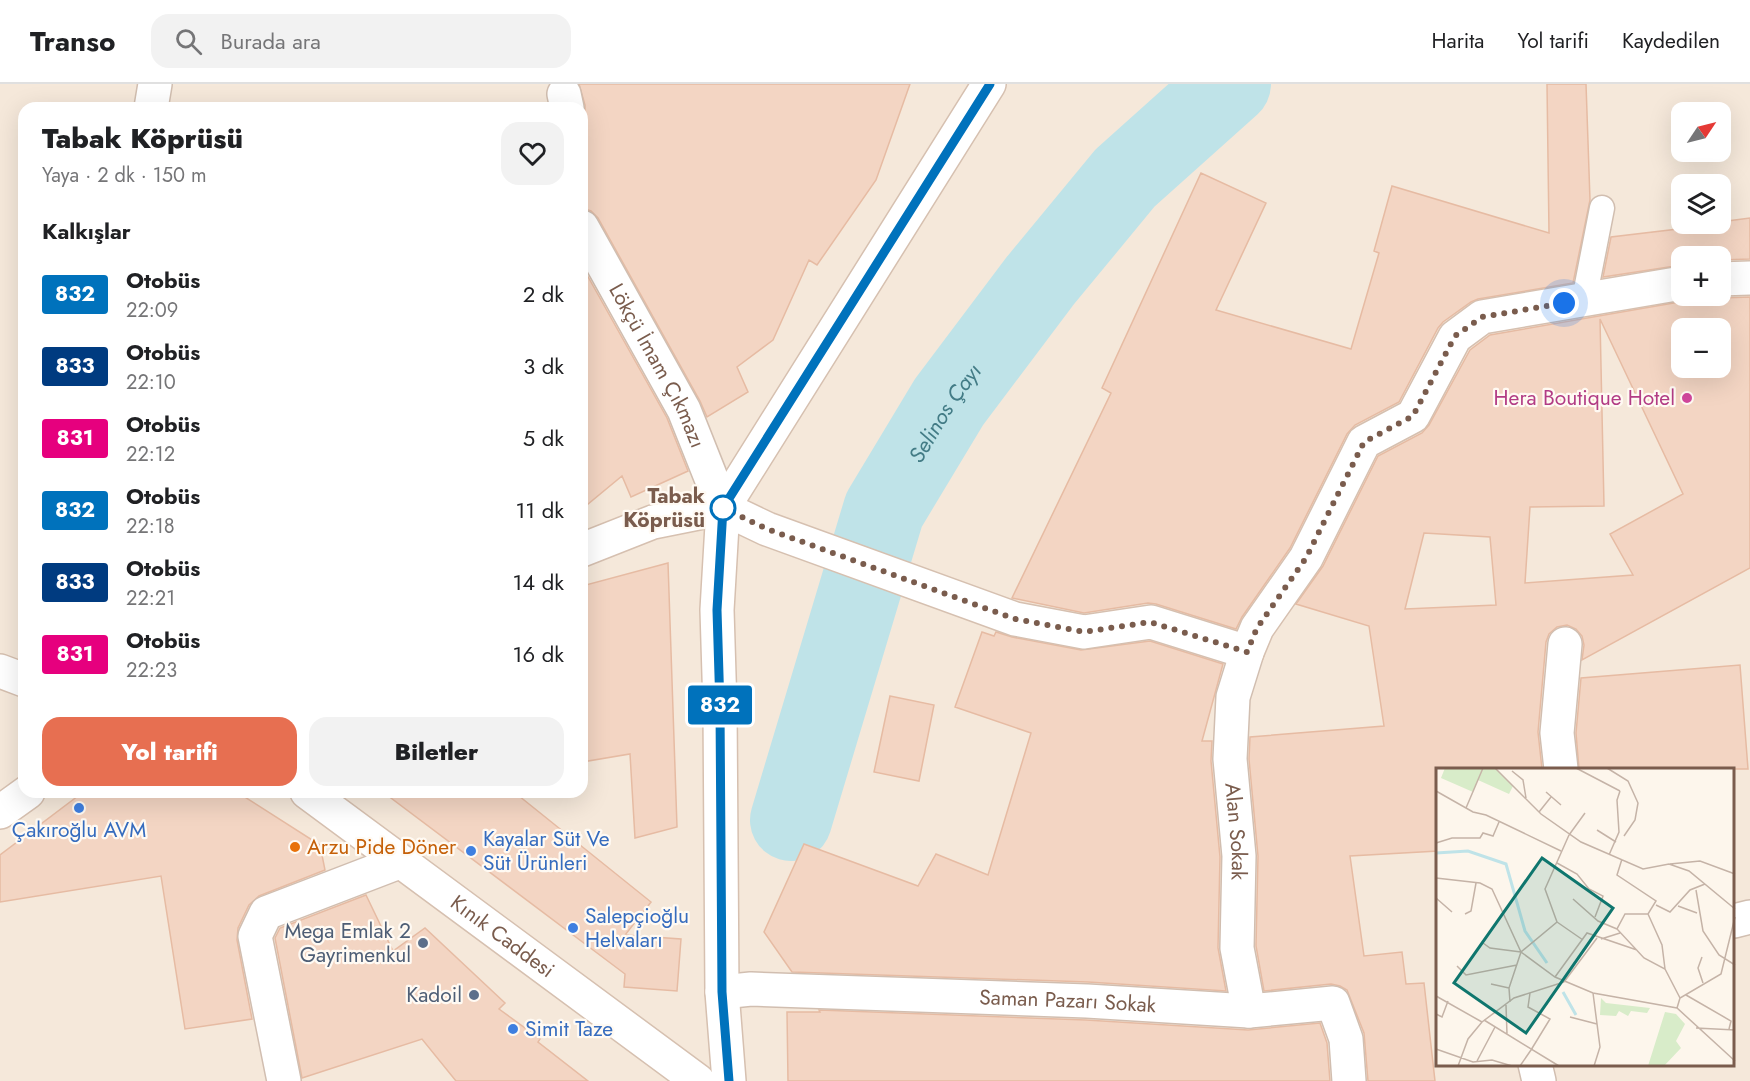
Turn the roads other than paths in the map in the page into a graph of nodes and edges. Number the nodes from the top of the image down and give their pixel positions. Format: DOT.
graph roads {
  1 [pos="155,84"];
  2 [pos="989,84"];
  3 [pos="152,102"];
  4 [pos="1602,208"];
  5 [pos="588,238"];
  6 [pos="1750,278"];
  7 [pos="1731,279"];
  8 [pos="1671,285"];
  9 [pos="1584,300"];
  10 [pos="723,508"];
  11 [pos="588,548"];
  12 [pos="1565,644"];
  13 [pos="1247,652"];
  14 [pos="0,671"];
  15 [pos="18,678"];
  16 [pos="1561,768"];
  17 [pos="20,798"];
  18 [pos="315,798"];
  19 [pos="0,812"];
  20 [pos="399,862"];
  21 [pos="1750,917"];
  22 [pos="1735,921"];
  23 [pos="722,992"];
  24 [pos="1250,1011"];
  25 [pos="1535,1066"];
  26 [pos="284,1081"];
  27 [pos="698,1081"];
  28 [pos="729,1081"];
  29 [pos="1349,1081"];
  30 [pos="1539,1081"];
  1 -- 3 [label="main road"];
  2 -- 10 [label="main road"];
  4 -- 9 [label="lane"];
  5 -- 10 [label="main road, Lökçü İmam Çıkmazı"];
  6 -- 7 [label="main road"];
  8 -- 9 [label="main road, Alan Sokak"];
  9 -- 13 [label="main road, Alan Sokak"];
  10 -- 11 [label="main road"];
  10 -- 13 [label="main road"];
  10 -- 23 [label="main road"];
  12 -- 16 [label="main road"];
  13 -- 24 [label="main road, Alan Sokak"];
  14 -- 15 [label="main road"];
  17 -- 19 [label="main road"];
  18 -- 20 [label="main road, Kınık Caddesi"];
  20 -- 26 [label="main road"];
  20 -- 27 [label="main road, Kınık Caddesi"];
  21 -- 22 [label="main road"];
  23 -- 24 [label="main road, Saman Pazarı Sokak"];
  23 -- 28 [label="main road"];
  24 -- 29 [label="main road, Saman Pazarı Sokak"];
  25 -- 30 [label="main road"];
}
